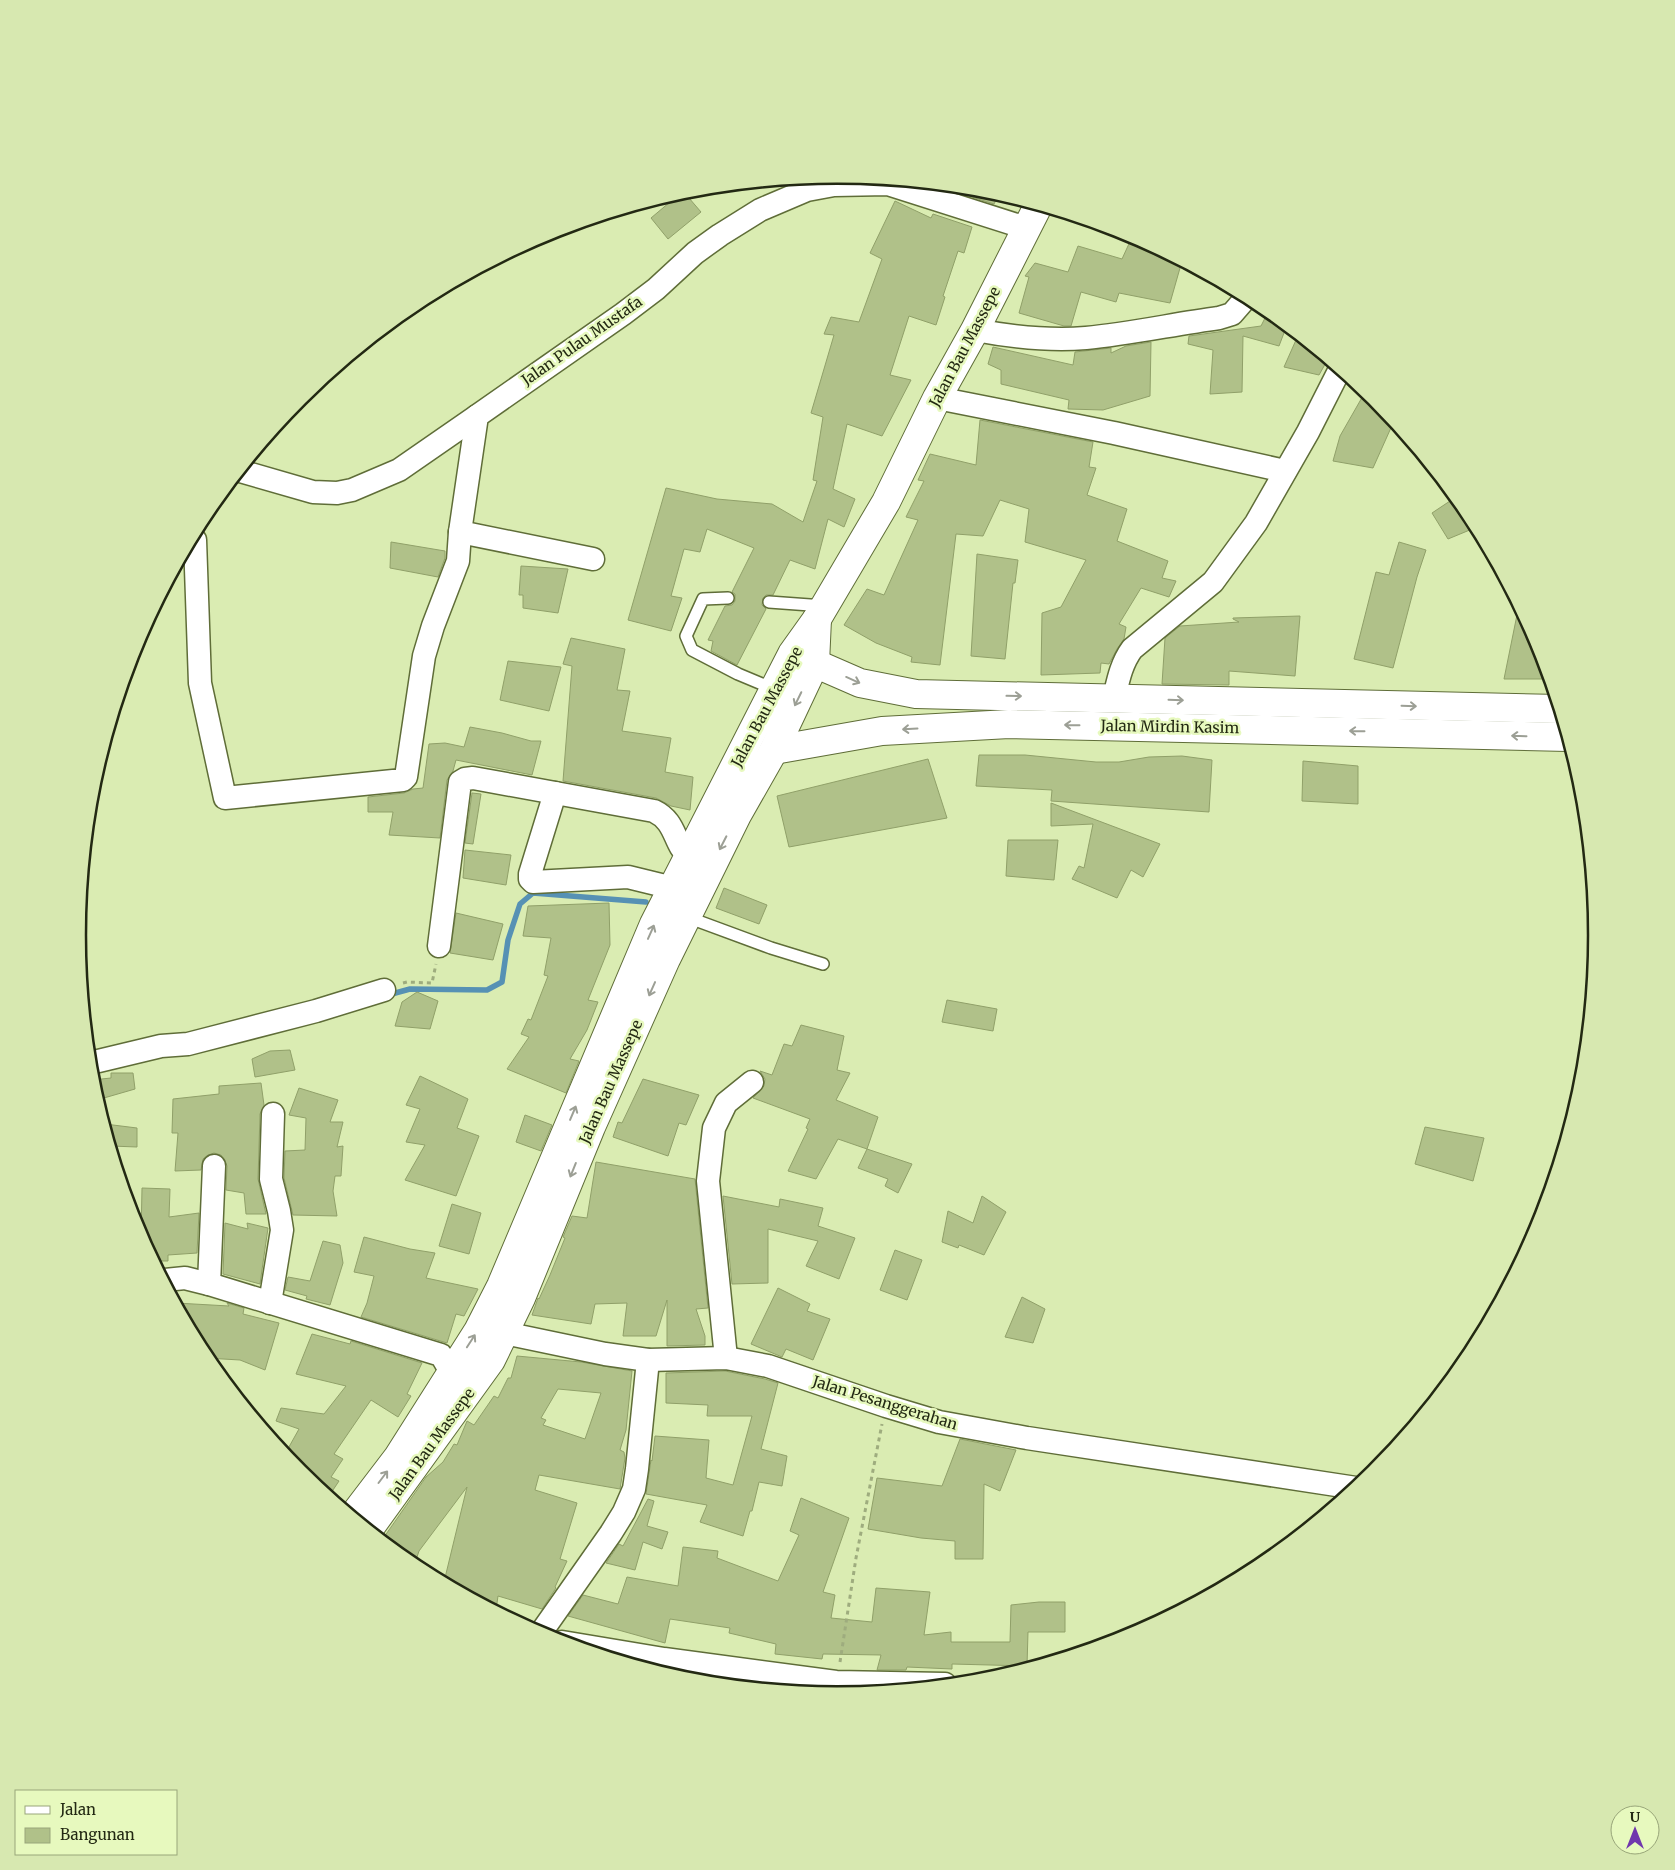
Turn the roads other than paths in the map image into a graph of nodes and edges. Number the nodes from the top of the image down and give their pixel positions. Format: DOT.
graph roads {
  1 [pos="862,184"];
  2 [pos="897,186"];
  3 [pos="1032,217"];
  4 [pos="1242,302"];
  5 [pos="975,330"];
  6 [pos="1337,374"];
  7 [pos="937,398"];
  8 [pos="476,416"];
  9 [pos="1285,471"];
  10 [pos="246,473"];
  11 [pos="460,532"];
  12 [pos="195,546"];
  13 [pos="593,559"];
  14 [pos="728,598"];
  15 [pos="769,602"];
  16 [pos="820,612"];
  17 [pos="804,658"];
  18 [pos="774,689"];
  19 [pos="1114,698"];
  20 [pos="1554,710"];
  21 [pos="1482,721"];
  22 [pos="1561,736"];
  23 [pos="774,750"];
  24 [pos="554,793"];
  25 [pos="689,857"];
  26 [pos="673,888"];
  27 [pos="686,917"];
  28 [pos="439,946"];
  29 [pos="822,964"];
  30 [pos="384,990"];
  31 [pos="98,1061"];
  32 [pos="752,1082"];
  33 [pos="273,1114"];
  34 [pos="214,1166"];
  35 [pos="170,1279"];
  36 [pos="208,1284"];
  37 [pos="270,1303"];
  38 [pos="504,1333"];
  39 [pos="726,1358"];
  40 [pos="648,1360"];
  41 [pos="451,1372"];
  42 [pos="1347,1487"];
  43 [pos="356,1512"];
  44 [pos="372,1525"];
  45 [pos="545,1627"];
  46 [pos="639,1660"];
  47 [pos="662,1665"];
  48 [pos="904,1683"];
  1 -- 8 [label="street, Jalan Pulau Mustafa"];
  2 -- 3 [label="street, Jalan Pulau Mustafa"];
  3 -- 5 [label="highway, Jalan Bau Massepe"];
  4 -- 5 [label="street"];
  5 -- 7 [label="highway, Jalan Bau Massepe"];
  6 -- 9 [label="street"];
  7 -- 9 [label="street"];
  7 -- 16 [label="highway, Jalan Bau Massepe"];
  8 -- 10 [label="street, Jalan Pulau Mustafa"];
  8 -- 11 [label="street"];
  9 -- 19 [label="street"];
  11 -- 12 [label="street"];
  11 -- 13 [label="street"];
  14 -- 18 [label="lane"];
  15 -- 16 [label="lane"];
  16 -- 17 [label="highway, Jalan Bau Massepe"];
  17 -- 18 [label="highway, Jalan Bau Massepe"];
  17 -- 19 [label="highway, Jalan Mirdin Kasim, one-way"];
  17 -- 23 [label="highway, Jalan Bau Massepe, one-way"];
  18 -- 25 [label="highway, Jalan Bau Massepe"];
  19 -- 21 [label="highway, Jalan Mirdin Kasim, one-way"];
  20 -- 21 [label="highway, Jalan Mirdin Kasim"];
  22 -- 21 [label="highway, Jalan Mirdin Kasim, one-way"];
  21 -- 23 [label="highway, Jalan Mirdin Kasim, one-way"];
  23 -- 27 [label="highway, Jalan Bau Massepe, one-way"];
  24 -- 25 [label="street"];
  24 -- 26 [label="street"];
  24 -- 28 [label="street"];
  25 -- 26 [label="highway, Jalan Bau Massepe"];
  41 -- 26 [label="highway, Jalan Bau Massepe, one-way"];
  27 -- 29 [label="lane"];
  27 -- 38 [label="highway, Jalan Bau Massepe, one-way"];
  30 -- 31 [label="street"];
  32 -- 39 [label="street"];
  33 -- 37 [label="street"];
  34 -- 36 [label="street"];
  35 -- 36 [label="street"];
  36 -- 37 [label="street"];
  37 -- 41 [label="street"];
  38 -- 40 [label="street, Jalan Pesanggerahan"];
  38 -- 44 [label="highway, Jalan Bau Massepe"];
  39 -- 40 [label="street, Jalan Pesanggerahan"];
  39 -- 42 [label="street, Jalan Pesanggerahan"];
  40 -- 45 [label="street"];
  43 -- 41 [label="highway, Jalan Bau Massepe, one-way"];
  46 -- 47 [label="street"];
  47 -- 48 [label="street"];
}
